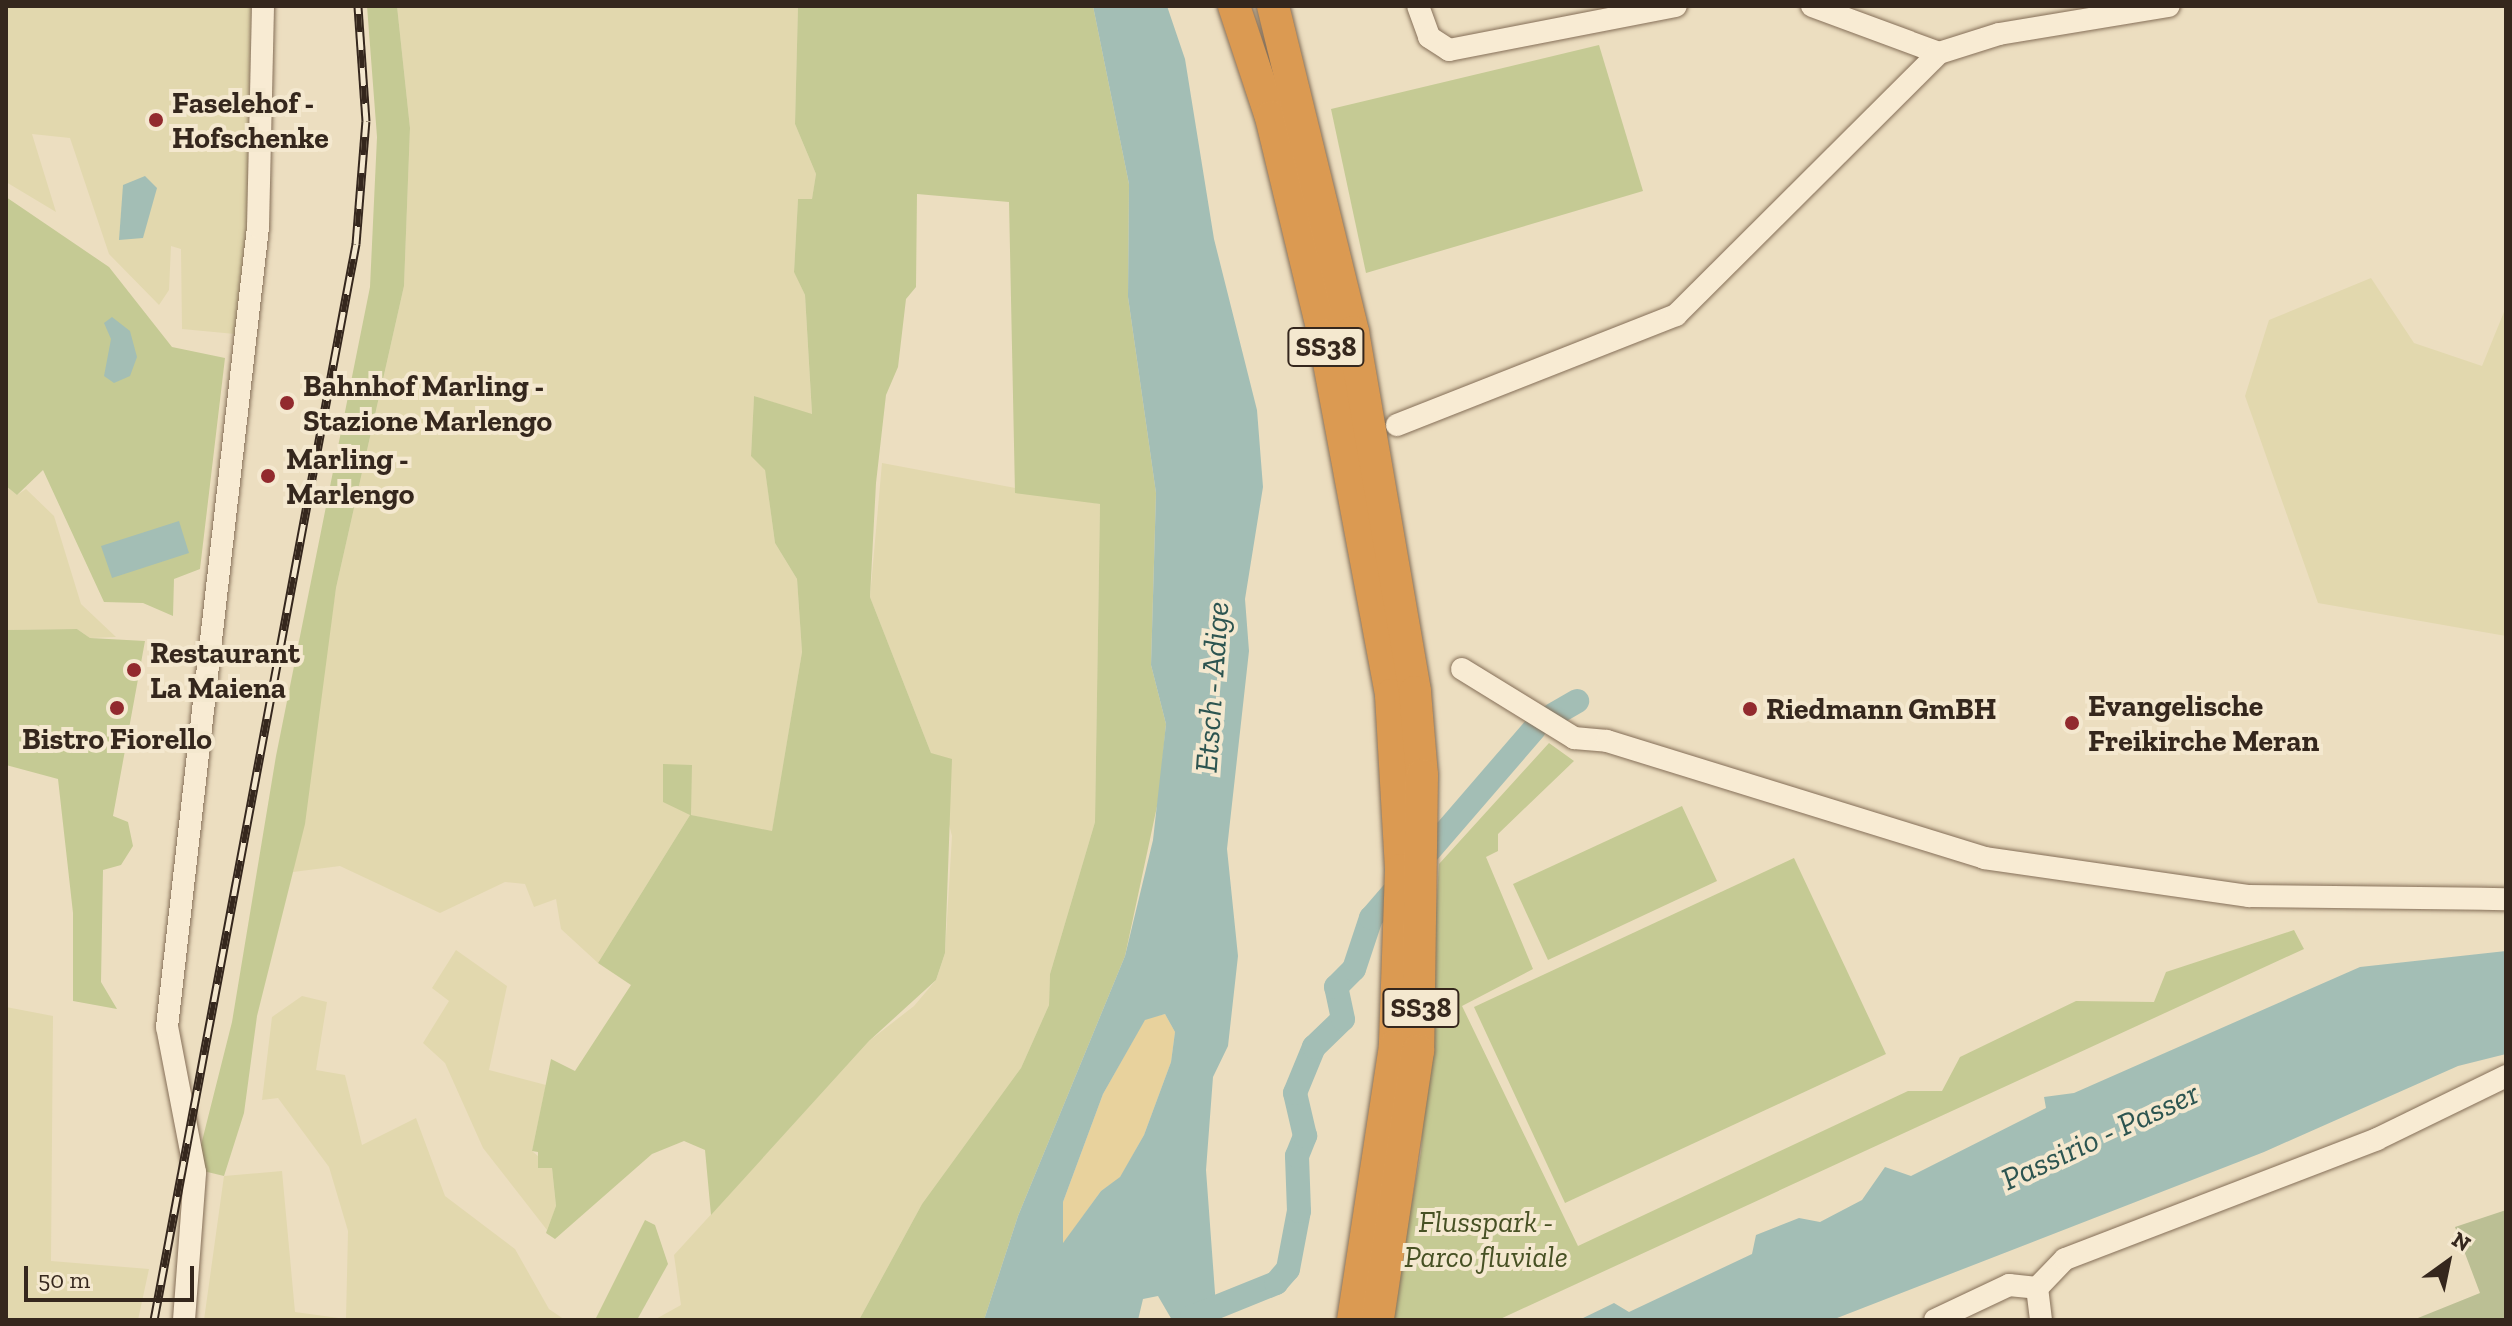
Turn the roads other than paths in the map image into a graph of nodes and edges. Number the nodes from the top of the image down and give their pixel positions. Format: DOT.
graph roads {
  1 [pos="263,6"];
  2 [pos="1234,6"];
  3 [pos="1273,6"];
  4 [pos="1418,6"];
  5 [pos="1676,6"];
  6 [pos="1812,6"];
  7 [pos="2169,6"];
  8 [pos="1616,12"];
  9 [pos="1939,53"];
  10 [pos="1397,425"];
  11 [pos="1462,669"];
  12 [pos="1403,694"];
  13 [pos="2506,899"];
  14 [pos="2506,1076"];
  15 [pos="2037,1288"];
  16 [pos="184,1320"];
  17 [pos="1353,1320"];
  18 [pos="1378,1320"];
  19 [pos="1935,1320"];
  20 [pos="2041,1320"];
  1 -- 16 [label="street"];
  2 -- 12 [label="highway, SS38"];
  3 -- 12 [label="highway, SS38"];
  4 -- 8 [label="street"];
  5 -- 8 [label="street"];
  6 -- 9 [label="street"];
  7 -- 9 [label="street"];
  9 -- 10 [label="street"];
  11 -- 13 [label="street"];
  12 -- 17 [label="highway, SS38"];
  12 -- 18 [label="highway, SS38"];
  14 -- 15 [label="street"];
  15 -- 19 [label="street"];
  15 -- 20 [label="street"];
}
